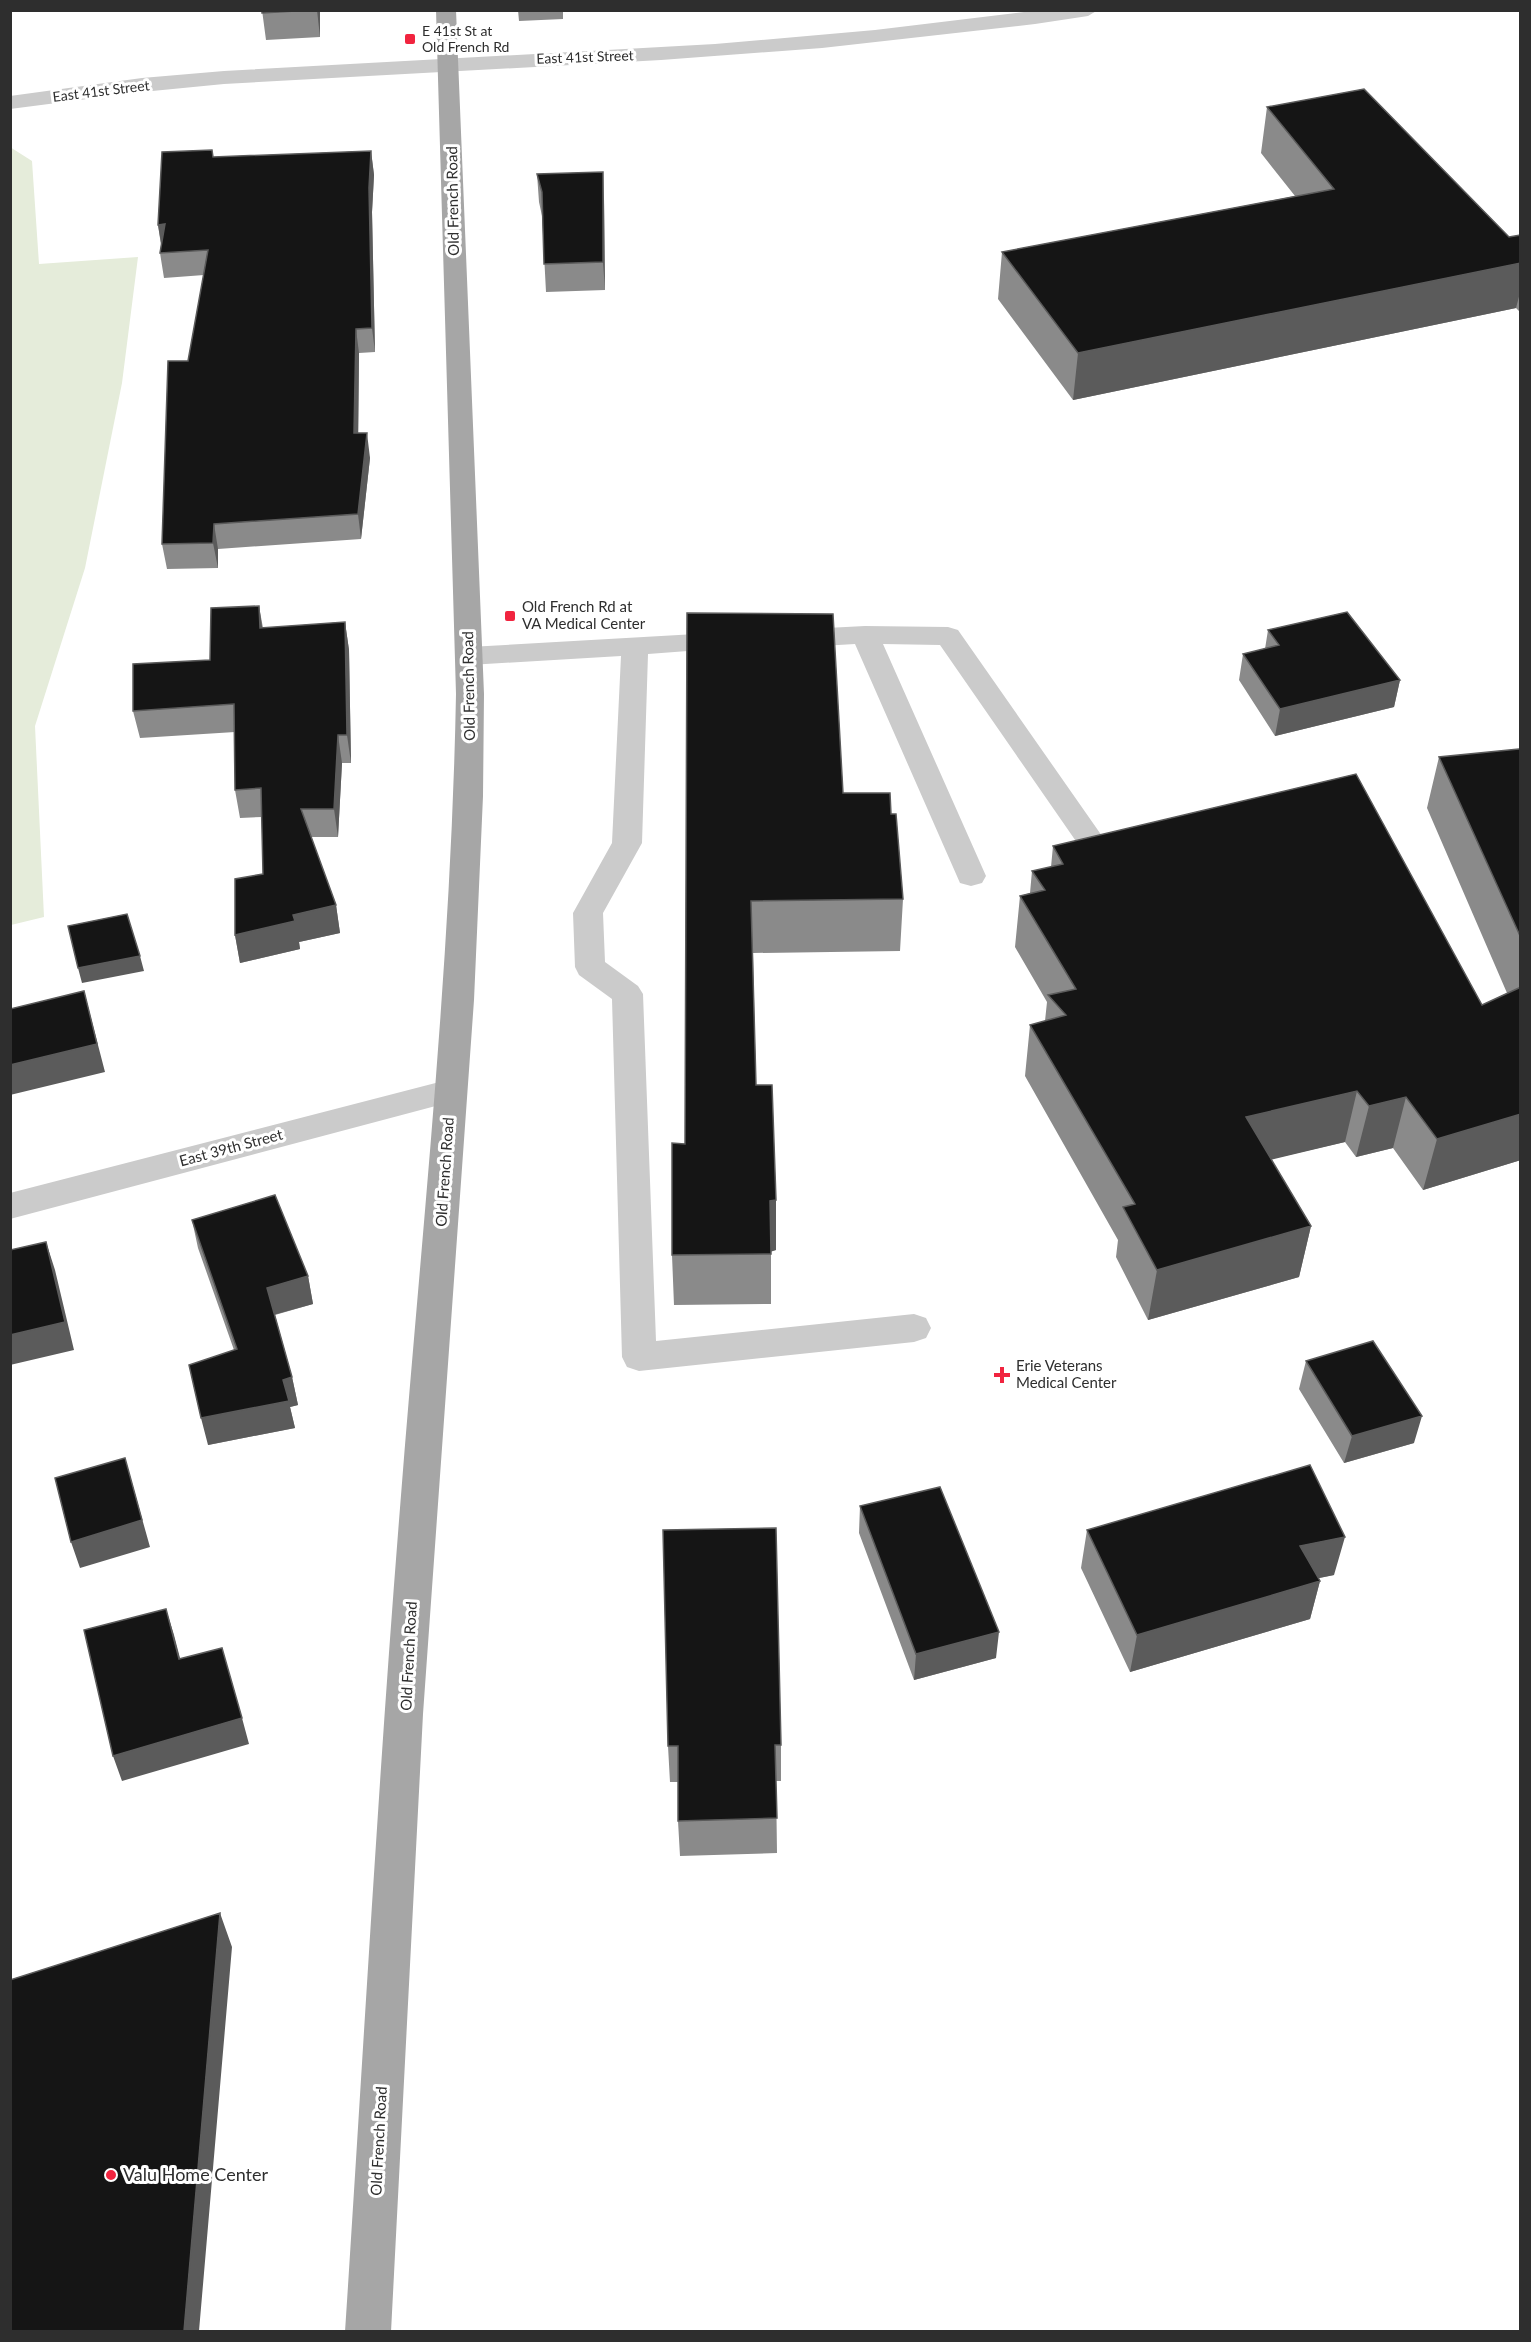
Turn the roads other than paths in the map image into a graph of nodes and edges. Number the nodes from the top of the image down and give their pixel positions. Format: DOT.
graph roads {
  1 [pos="446,10"];
  2 [pos="1088,10"];
  3 [pos="449,63"];
  4 [pos="10,103"];
  5 [pos="865,635"];
  6 [pos="635,646"];
  7 [pos="469,656"];
  8 [pos="1099,853"];
  9 [pos="972,876"];
  10 [pos="451,1091"];
  11 [pos="10,1206"];
  12 [pos="914,1328"];
  13 [pos="368,2331"];
  1 -- 3 [label="main road, Old French Road"];
  2 -- 3 [label="street, East 41st Street"];
  3 -- 4 [label="street, East 41st Street"];
  3 -- 7 [label="main road, Old French Road"];
  5 -- 6 [label="street"];
  5 -- 8 [label="street"];
  5 -- 9 [label="street"];
  6 -- 7 [label="street"];
  6 -- 12 [label="street"];
  7 -- 10 [label="main road, Old French Road"];
  10 -- 11 [label="street, East 39th Street"];
  10 -- 13 [label="main road, Old French Road"];
}
